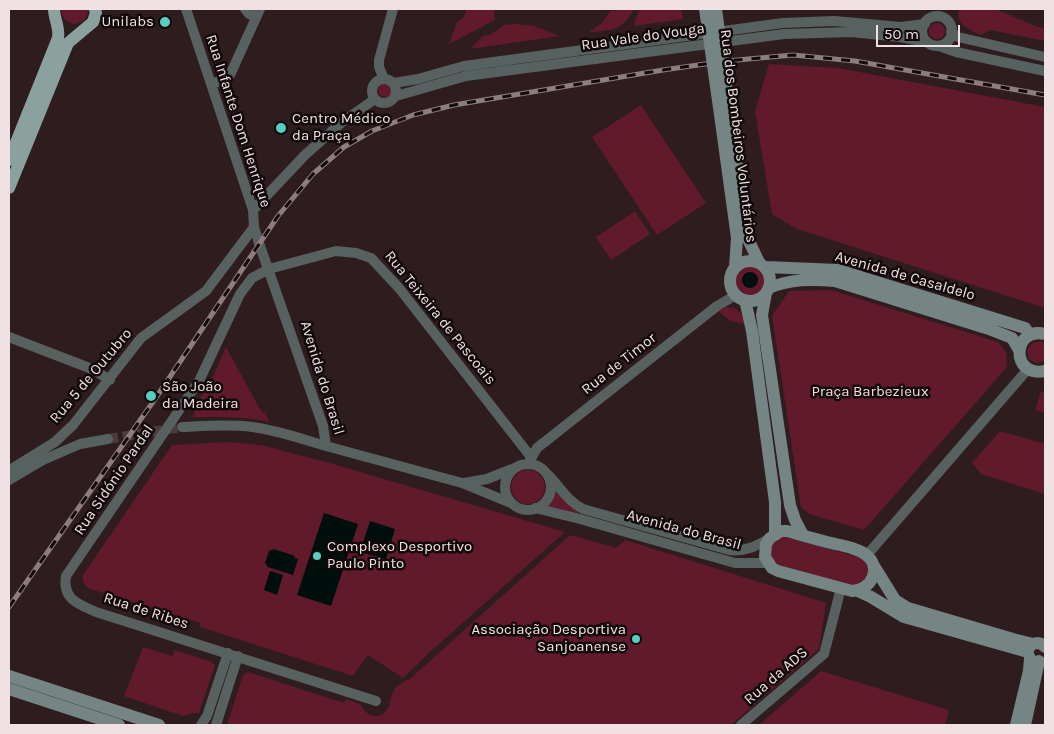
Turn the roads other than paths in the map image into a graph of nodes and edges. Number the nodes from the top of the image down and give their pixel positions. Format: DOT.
graph roads {
  1 [pos="42,9"];
  2 [pos="186,9"];
  3 [pos="245,9"];
  4 [pos="393,9"];
  5 [pos="705,9"];
  6 [pos="716,9"];
  7 [pos="97,10"];
  8 [pos="258,13"];
  9 [pos="942,13"];
  10 [pos="55,18"];
  11 [pos="924,24"];
  12 [pos="79,32"];
  13 [pos="952,32"];
  14 [pos="927,42"];
  15 [pos="939,46"];
  16 [pos="1045,57"];
  17 [pos="1045,71"];
  18 [pos="389,81"];
  19 [pos="213,84"];
  20 [pos="396,96"];
  21 [pos="375,99"];
  22 [pos="727,128"];
  23 [pos="9,160"];
  24 [pos="9,188"];
  25 [pos="253,210"];
  26 [pos="254,227"];
  27 [pos="259,243"];
  28 [pos="762,265"];
  29 [pos="735,267"];
  30 [pos="269,269"];
  31 [pos="768,291"];
  32 [pos="741,298"];
  33 [pos="1045,334"];
  34 [pos="1030,335"];
  35 [pos="9,337"];
  36 [pos="1019,350"];
  37 [pos="1028,369"];
  38 [pos="1045,371"];
  39 [pos="110,380"];
  40 [pos="182,428"];
  41 [pos="108,439"];
  42 [pos="326,446"];
  43 [pos="530,460"];
  44 [pos="513,469"];
  45 [pos="9,474"];
  46 [pos="547,474"];
  47 [pos="9,480"];
  48 [pos="462,483"];
  49 [pos="512,504"];
  50 [pos="534,508"];
  51 [pos="803,535"];
  52 [pos="772,536"];
  53 [pos="870,560"];
  54 [pos="768,563"];
  55 [pos="65,585"];
  56 [pos="841,588"];
  57 [pos="858,591"];
  58 [pos="1039,651"];
  59 [pos="228,653"];
  60 [pos="238,656"];
  61 [pos="9,676"];
  62 [pos="9,689"];
  63 [pos="376,702"];
  64 [pos="119,725"];
  65 [pos="159,725"];
  66 [pos="201,725"];
  67 [pos="216,725"];
  68 [pos="741,725"];
  69 [pos="1016,725"];
  70 [pos="1025,725"];
  1 -- 10 [label="main road"];
  2 -- 19 [label="street, Rua Infante Dom Henrique"];
  3 -- 8 [label="street"];
  4 -- 18 [label="street"];
  5 -- 22 [label="street, Rua dos Bombeiros Voluntários, bridge"];
  6 -- 22 [label="street, Rua dos Bombeiros Voluntários, bridge"];
  7 -- 12 [label="main road"];
  8 -- 19 [label="street"];
  9 -- 11 [label="street, Rua Vale do Vouga"];
  9 -- 13 [label="street, Rua Vale do Vouga"];
  10 -- 12 [label="main road"];
  10 -- 23 [label="main road"];
  11 -- 14 [label="street"];
  11 -- 18 [label="street, Rua Vale do Vouga"];
  12 -- 24 [label="main road"];
  13 -- 15 [label="street"];
  13 -- 16 [label="street"];
  14 -- 15 [label="street, Rua Vale do Vouga"];
  14 -- 20 [label="street, Rua Vale do Vouga"];
  15 -- 17 [label="street, Rua Vale do Vouga"];
  18 -- 20 [label="street"];
  18 -- 21 [label="street"];
  19 -- 25 [label="street, Rua Infante Dom Henrique"];
  20 -- 21 [label="street, Rua Vale do Vouga"];
  21 -- 25 [label="street, Rua Vale do Vouga"];
  22 -- 28 [label="street, Rua dos Bombeiros Voluntários"];
  22 -- 29 [label="street, Rua dos Bombeiros Voluntários"];
  25 -- 26 [label="street, Rua Infante Dom Henrique"];
  26 -- 27 [label="street, Rua Infante Dom Henrique"];
  26 -- 39 [label="street, Rua 5 de Outubro"];
  27 -- 30 [label="street, Avenida do Brasil"];
  28 -- 29 [label="street, Rua dos Bombeiros Voluntários"];
  28 -- 31 [label="street, Rua dos Bombeiros Voluntários"];
  28 -- 34 [label="street, Avenida de Casaldelo"];
  29 -- 32 [label="street, Rua dos Bombeiros Voluntários"];
  30 -- 42 [label="street, Avenida do Brasil"];
  30 -- 43 [label="street, Rua Teixeira de Pascoais"];
  30 -- 55 [label="street, Rua Sidónio Pardal"];
  31 -- 32 [label="street"];
  31 -- 36 [label="street, Avenida de Casaldelo"];
  31 -- 51 [label="street, Rua dos Bombeiros Voluntários"];
  32 -- 43 [label="street, Rua de Timor"];
  32 -- 52 [label="street, Rua dos Bombeiros Voluntários"];
  33 -- 34 [label="street"];
  34 -- 36 [label="street"];
  35 -- 39 [label="street"];
  36 -- 37 [label="street, Avenida de Casaldelo"];
  37 -- 38 [label="street"];
  37 -- 53 [label="street"];
  39 -- 45 [label="street, Rua 5 de Outubro"];
  40 -- 42 [label="street"];
  41 -- 47 [label="street"];
  42 -- 48 [label="street, Avenida do Brasil"];
  43 -- 44 [label="street, Avenida do Brasil"];
  43 -- 46 [label="street, Avenida do Brasil"];
  44 -- 48 [label="street, Avenida do Brasil"];
  44 -- 49 [label="street"];
  46 -- 50 [label="street"];
  46 -- 52 [label="street, Avenida do Brasil"];
  48 -- 49 [label="street, Avenida do Brasil"];
  49 -- 50 [label="street, Avenida do Brasil"];
  50 -- 54 [label="street, Avenida do Brasil"];
  51 -- 52 [label="street, Avenida do Brasil"];
  51 -- 53 [label="street, Avenida do Brasil"];
  52 -- 54 [label="street"];
  53 -- 57 [label="street"];
  53 -- 58 [label="street"];
  54 -- 56 [label="street, Avenida do Brasil"];
  55 -- 59 [label="street, Rua de Ribes"];
  56 -- 57 [label="street, Avenida do Brasil"];
  56 -- 68 [label="street, Rua da ADS"];
  57 -- 58 [label="street, Avenida do Brasil"];
  58 -- 69 [label="street"];
  58 -- 70 [label="street"];
  59 -- 60 [label="street, Rua de Ribes"];
  59 -- 66 [label="street"];
  60 -- 63 [label="street, Rua de Ribes"];
  60 -- 67 [label="street"];
  61 -- 65 [label="street"];
  62 -- 64 [label="street"];
}
